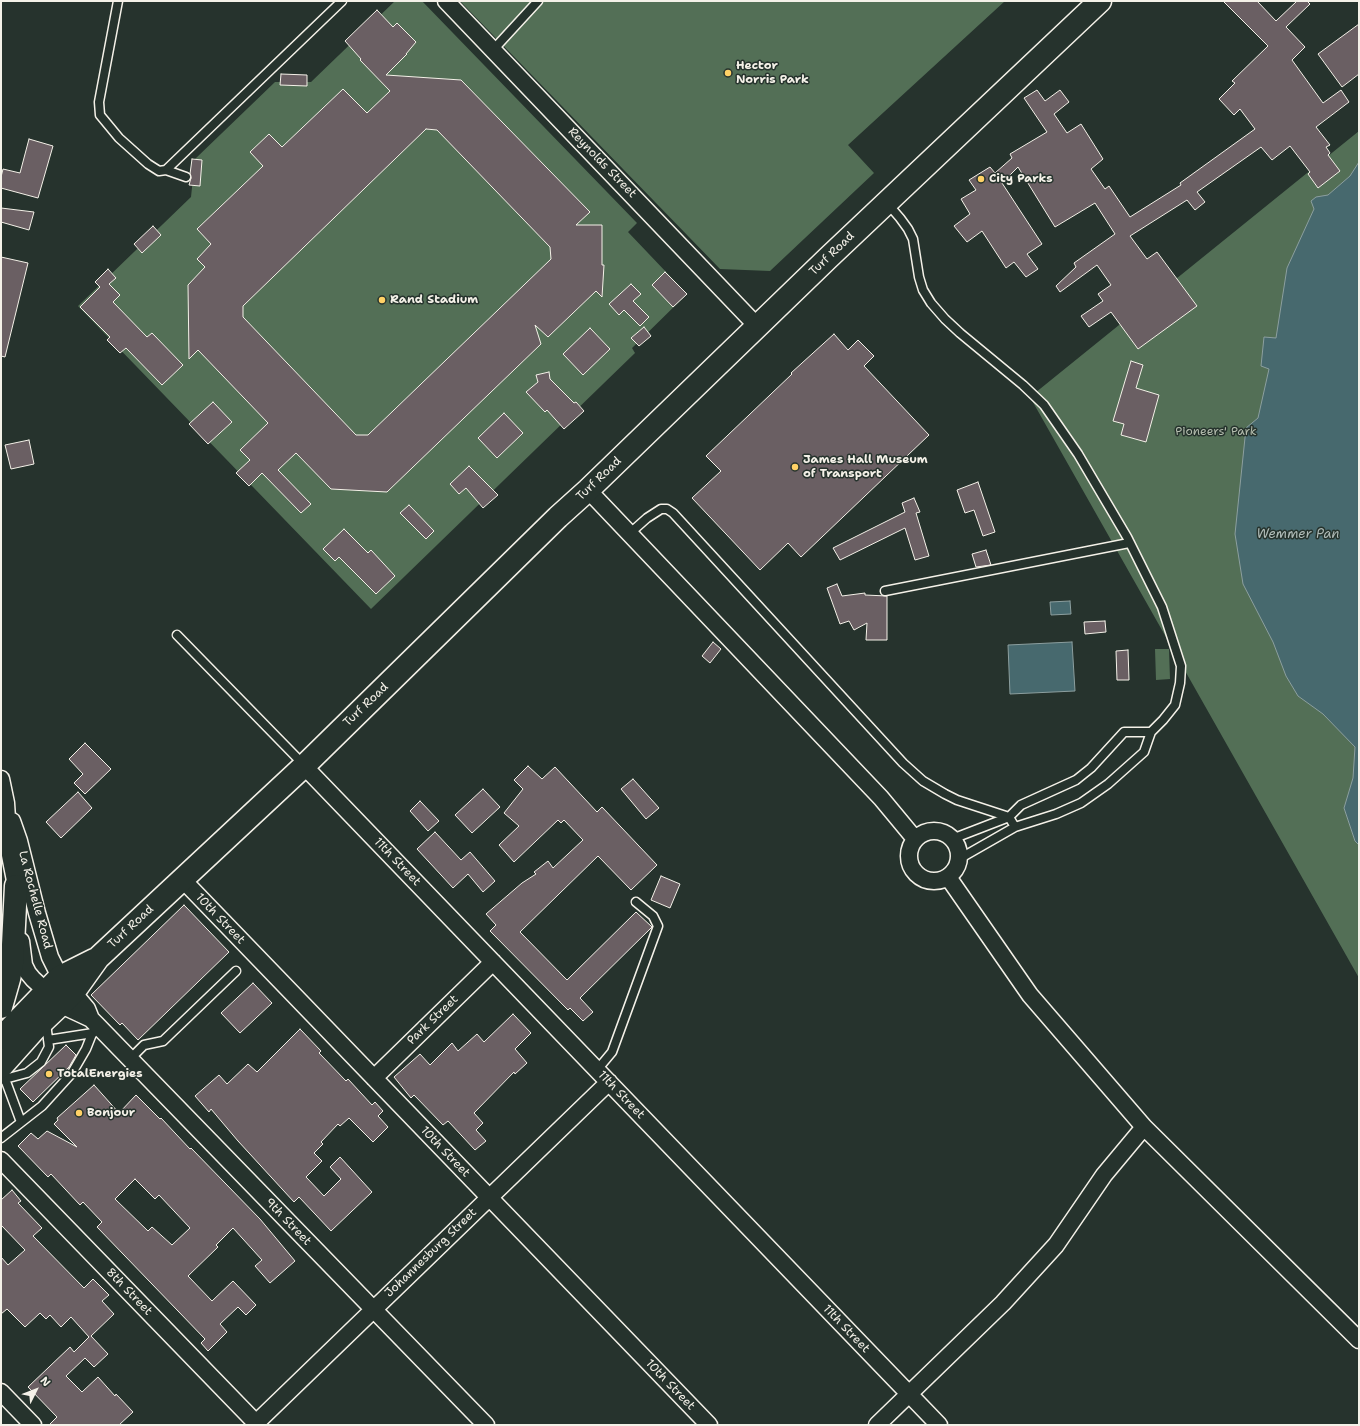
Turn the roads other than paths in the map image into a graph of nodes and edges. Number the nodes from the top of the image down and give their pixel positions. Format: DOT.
graph roads {
  1 [pos="118,1"];
  2 [pos="342,1"];
  3 [pos="446,1"];
  4 [pos="538,1"];
  5 [pos="1100,1"];
  6 [pos="493,50"];
  7 [pos="166,170"];
  8 [pos="186,177"];
  9 [pos="886,203"];
  10 [pos="757,326"];
  11 [pos="588,490"];
  12 [pos="629,534"];
  13 [pos="1129,543"];
  14 [pos="885,591"];
  15 [pos="178,635"];
  16 [pos="1151,732"];
  17 [pos="304,766"];
  18 [pos="1,779"];
  19 [pos="6,803"];
  20 [pos="1009,817"];
  21 [pos="1015,827"];
  22 [pos="915,839"];
  23 [pos="952,839"];
  24 [pos="959,859"];
  25 [pos="948,877"];
  26 [pos="182,879"];
  27 [pos="16,886"];
  28 [pos="636,902"];
  29 [pos="493,962"];
  30 [pos="236,971"];
  31 [pos="57,997"];
  32 [pos="1,1007"];
  33 [pos="93,1026"];
  34 [pos="1,1038"];
  35 [pos="48,1040"];
  36 [pos="130,1059"];
  37 [pos="597,1070"];
  38 [pos="2,1075"];
  39 [pos="374,1078"];
  40 [pos="609,1082"];
  41 [pos="21,1122"];
  42 [pos="1144,1127"];
  43 [pos="1,1138"];
  44 [pos="1,1160"];
  45 [pos="489,1197"];
  46 [pos="373,1309"];
  47 [pos="1359,1340"];
  48 [pos="1,1392"];
  49 [pos="909,1394"];
  50 [pos="256,1424"];
  51 [pos="32,1425"];
  52 [pos="486,1425"];
  53 [pos="709,1425"];
  54 [pos="877,1425"];
  55 [pos="939,1425"];
  1 -- 7 [label="lane"];
  2 -- 7 [label="lane"];
  3 -- 6 [label="street, Reynolds Street"];
  4 -- 6 [label="lane"];
  5 -- 9 [label="main road, Turf Road"];
  6 -- 10 [label="street, Reynolds Street"];
  7 -- 8 [label="lane"];
  9 -- 10 [label="main road, Turf Road"];
  9 -- 13 [label="lane"];
  10 -- 11 [label="main road, Turf Road"];
  11 -- 12 [label="street"];
  11 -- 17 [label="main road, Turf Road"];
  12 -- 20 [label="lane"];
  12 -- 22 [label="street"];
  13 -- 14 [label="lane"];
  13 -- 16 [label="lane"];
  15 -- 17 [label="lane"];
  16 -- 20 [label="lane"];
  16 -- 21 [label="lane"];
  17 -- 26 [label="main road, Turf Road"];
  17 -- 29 [label="street, 11th Street"];
  18 -- 19 [label="street, La Rochelle Road"];
  19 -- 27 [label="street, La Rochelle Road"];
  19 -- 31 [label="street, La Rochelle Road"];
  20 -- 21 [label="lane"];
  20 -- 23 [label="lane"];
  21 -- 24 [label="lane"];
  22 -- 23 [label="street"];
  22 -- 25 [label="street"];
  23 -- 24 [label="street"];
  24 -- 25 [label="street"];
  25 -- 42 [label="street"];
  26 -- 31 [label="main road, Turf Road"];
  26 -- 39 [label="street, 10th Street"];
  27 -- 31 [label="street, La Rochelle Road"];
  27 -- 32 [label="main road"];
  28 -- 37 [label="lane"];
  29 -- 37 [label="street, 11th Street"];
  29 -- 39 [label="street, Park Street"];
  30 -- 36 [label="lane"];
  31 -- 33 [label="street, 9th Street"];
  31 -- 34 [label="main road, Turf Road"];
  31 -- 35 [label="lane"];
  31 -- 38 [label="main road, Turf Road"];
  33 -- 35 [label="lane"];
  33 -- 36 [label="street, 9th Street"];
  33 -- 41 [label="lane"];
  35 -- 38 [label="lane"];
  36 -- 46 [label="street, 9th Street"];
  37 -- 40 [label="street, 11th Street"];
  38 -- 41 [label="lane"];
  39 -- 45 [label="street, 10th Street"];
  40 -- 45 [label="street, Johannesburg Street"];
  40 -- 49 [label="street, 11th Street"];
  41 -- 43 [label="lane"];
  42 -- 47 [label="street"];
  42 -- 49 [label="street"];
  44 -- 50 [label="street, 8th Street"];
  45 -- 46 [label="street, Johannesburg Street"];
  45 -- 53 [label="street, 10th Street"];
  46 -- 50 [label="street, Johannesburg Street"];
  46 -- 52 [label="street, 9th Street"];
  48 -- 51 [label="street"];
  49 -- 54 [label="street"];
  49 -- 55 [label="street, 11th Street"];
}
